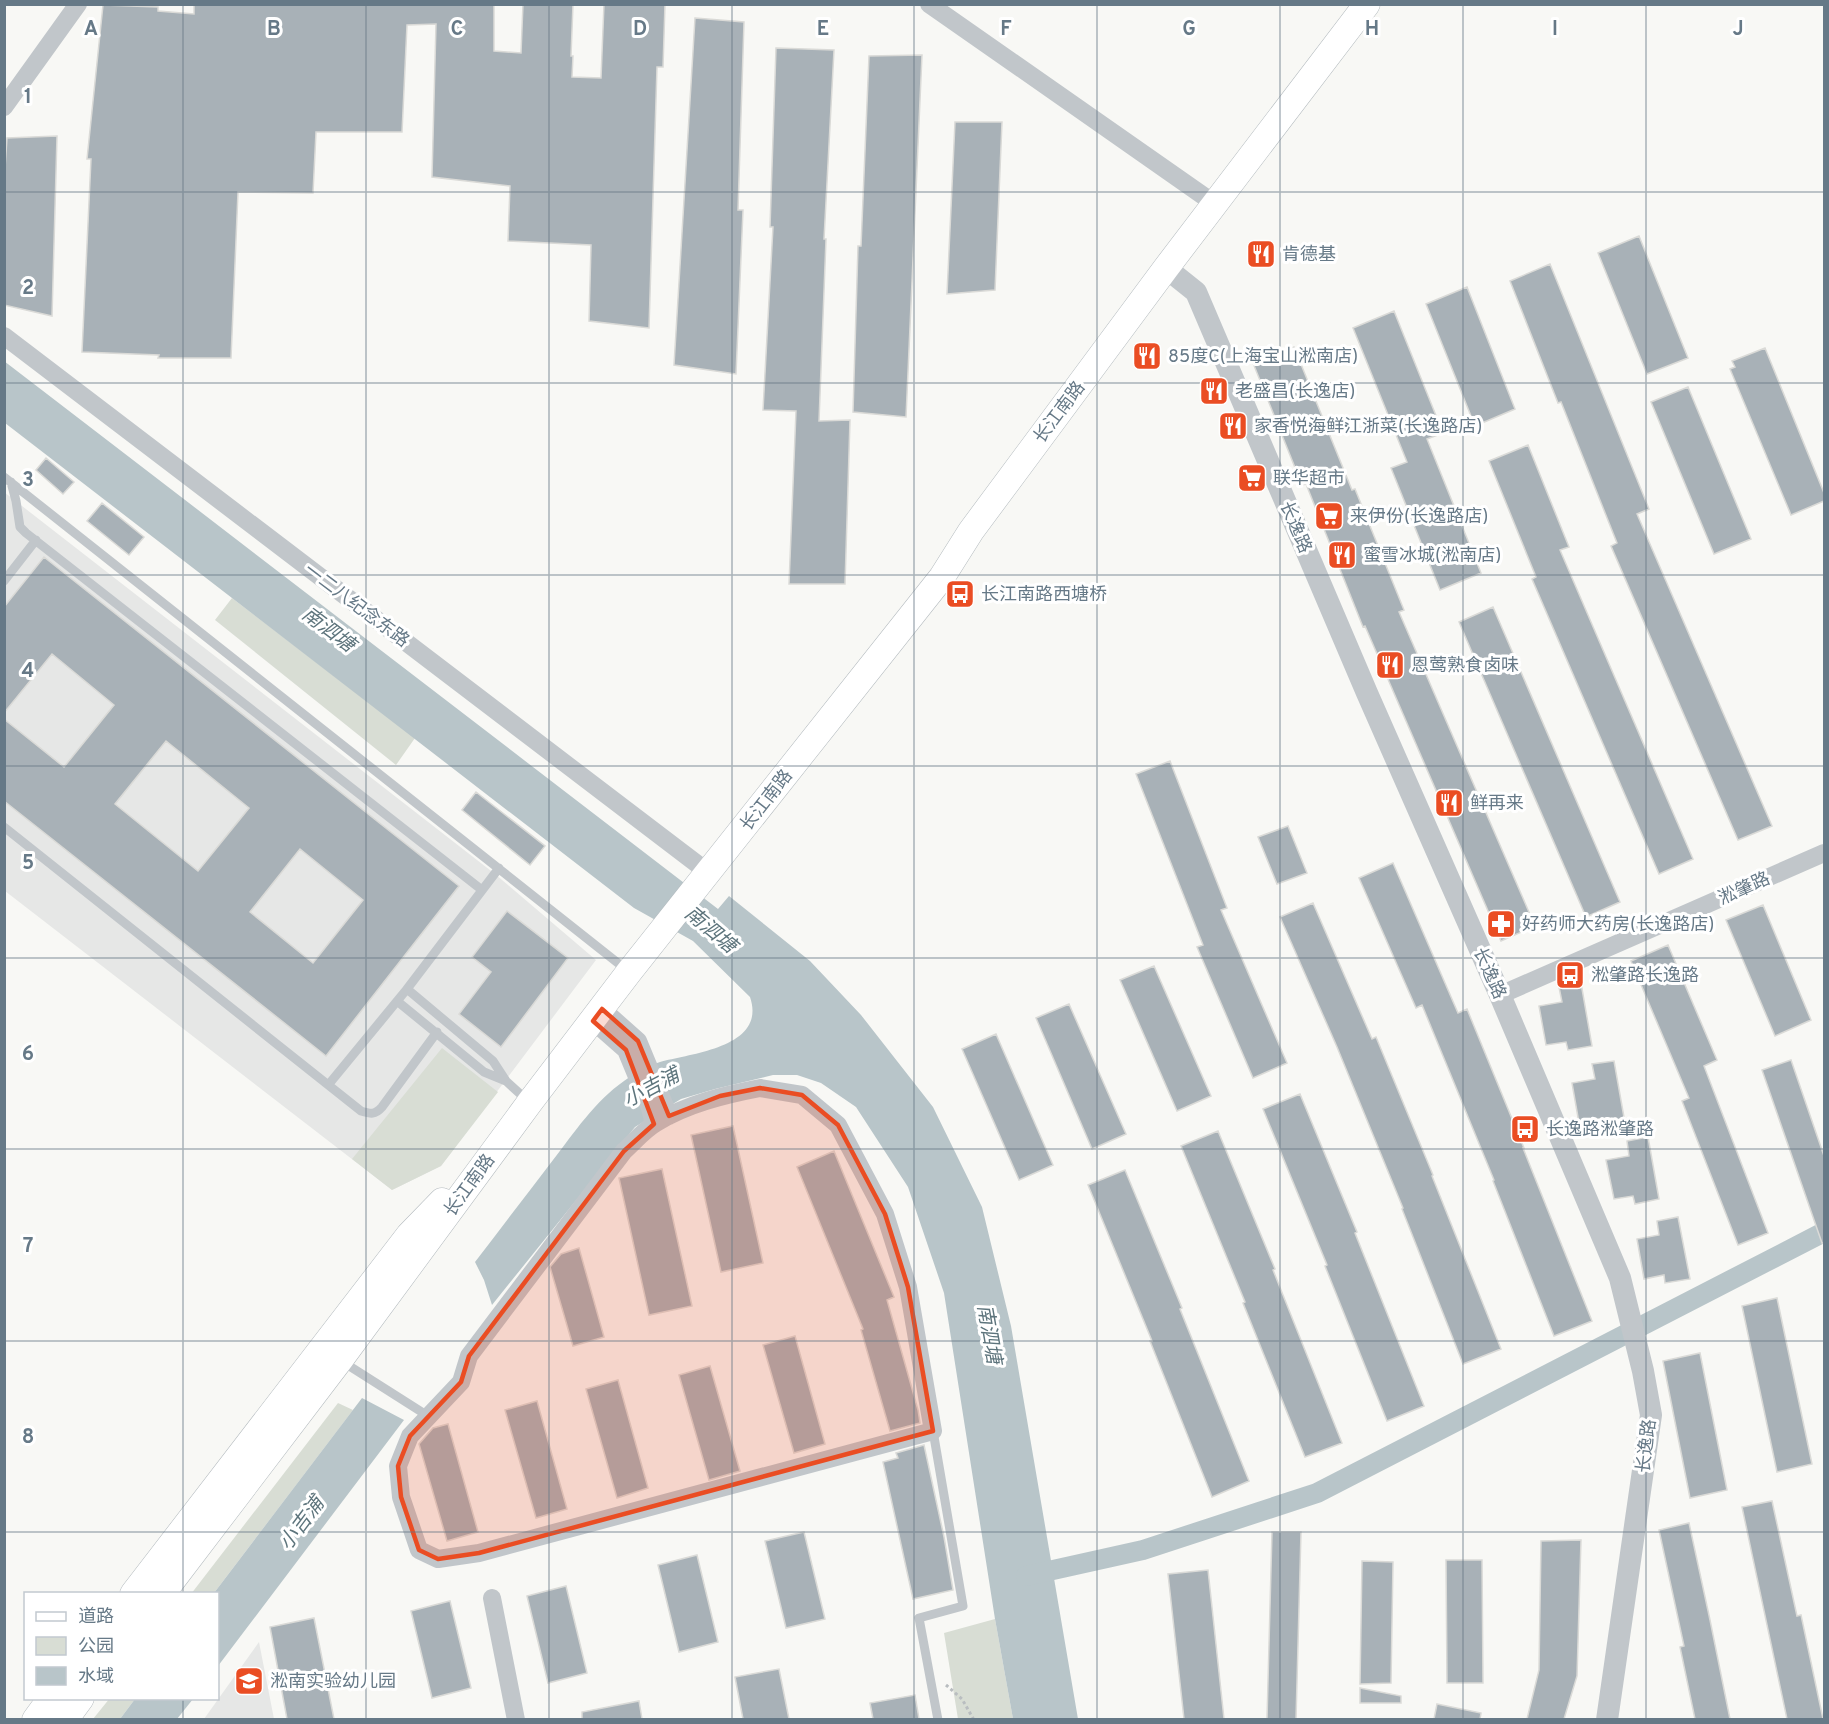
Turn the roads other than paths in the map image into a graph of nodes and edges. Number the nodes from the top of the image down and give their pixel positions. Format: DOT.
graph roads {
  1 [pos="78,4"];
  2 [pos="929,4"];
  3 [pos="1367,4"];
  4 [pos="4,107"];
  5 [pos="1215,204"];
  6 [pos="1166,268"];
  7 [pos="4,336"];
  8 [pos="8,480"];
  9 [pos="36,540"];
  10 [pos="4,581"];
  11 [pos="4,827"];
  12 [pos="1824,853"];
  13 [pos="499,868"];
  14 [pos="702,882"];
  15 [pos="482,890"];
  16 [pos="634,967"];
  17 [pos="407,988"];
  18 [pos="1500,995"];
  19 [pos="397,1001"];
  20 [pos="597,1015"];
  21 [pos="437,1032"];
  22 [pos="506,1081"];
  23 [pos="329,1084"];
  24 [pos="530,1102"];
  25 [pos="659,1113"];
  26 [pos="502,1138"];
  27 [pos="340,1360"];
  28 [pos="428,1416"];
  29 [pos="933,1431"];
  30 [pos="134,1592"];
  31 [pos="163,1592"];
  32 [pos="492,1598"];
  33 [pos="49,1700"];
  34 [pos="79,1700"];
  35 [pos="35,1719"];
  36 [pos="65,1719"];
  37 [pos="516,1719"];
  38 [pos="938,1719"];
  39 [pos="1607,1719"];
  1 -- 4 [label="street"];
  2 -- 5 [label="street"];
  3 -- 5 [label="main road, 长江南路"];
  5 -- 6 [label="main road, 长江南路"];
  6 -- 14 [label="main road, 长江南路"];
  6 -- 18 [label="street, 长逸路"];
  7 -- 14 [label="street, 一二八纪念东路"];
  8 -- 9 [label="lane"];
  8 -- 13 [label="lane"];
  9 -- 10 [label="lane"];
  9 -- 15 [label="lane"];
  11 -- 23 [label="lane"];
  12 -- 18 [label="street, 淞肇路"];
  13 -- 15 [label="lane"];
  13 -- 16 [label="lane"];
  14 -- 16 [label="main road, 长江南路"];
  15 -- 17 [label="lane"];
  16 -- 20 [label="main road, 长江南路"];
  17 -- 19 [label="lane"];
  17 -- 22 [label="lane"];
  18 -- 39 [label="street, 长逸路"];
  19 -- 21 [label="lane"];
  19 -- 23 [label="lane"];
  20 -- 24 [label="main road, 长江南路"];
  20 -- 25 [label="street"];
  21 -- 22 [label="lane"];
  21 -- 23 [label="lane"];
  22 -- 24 [label="lane"];
  24 -- 26 [label="main road, 长江南路"];
  25 -- 28 [label="street"];
  25 -- 29 [label="street"];
  26 -- 27 [label="main road, 长江南路"];
  26 -- 30 [label="main road"];
  27 -- 28 [label="lane"];
  27 -- 31 [label="main road, 长江南路"];
  28 -- 29 [label="street"];
  29 -- 38 [label="lane"];
  32 -- 37 [label="street"];
  33 -- 35 [label="main road"];
  34 -- 36 [label="main road"];
}
